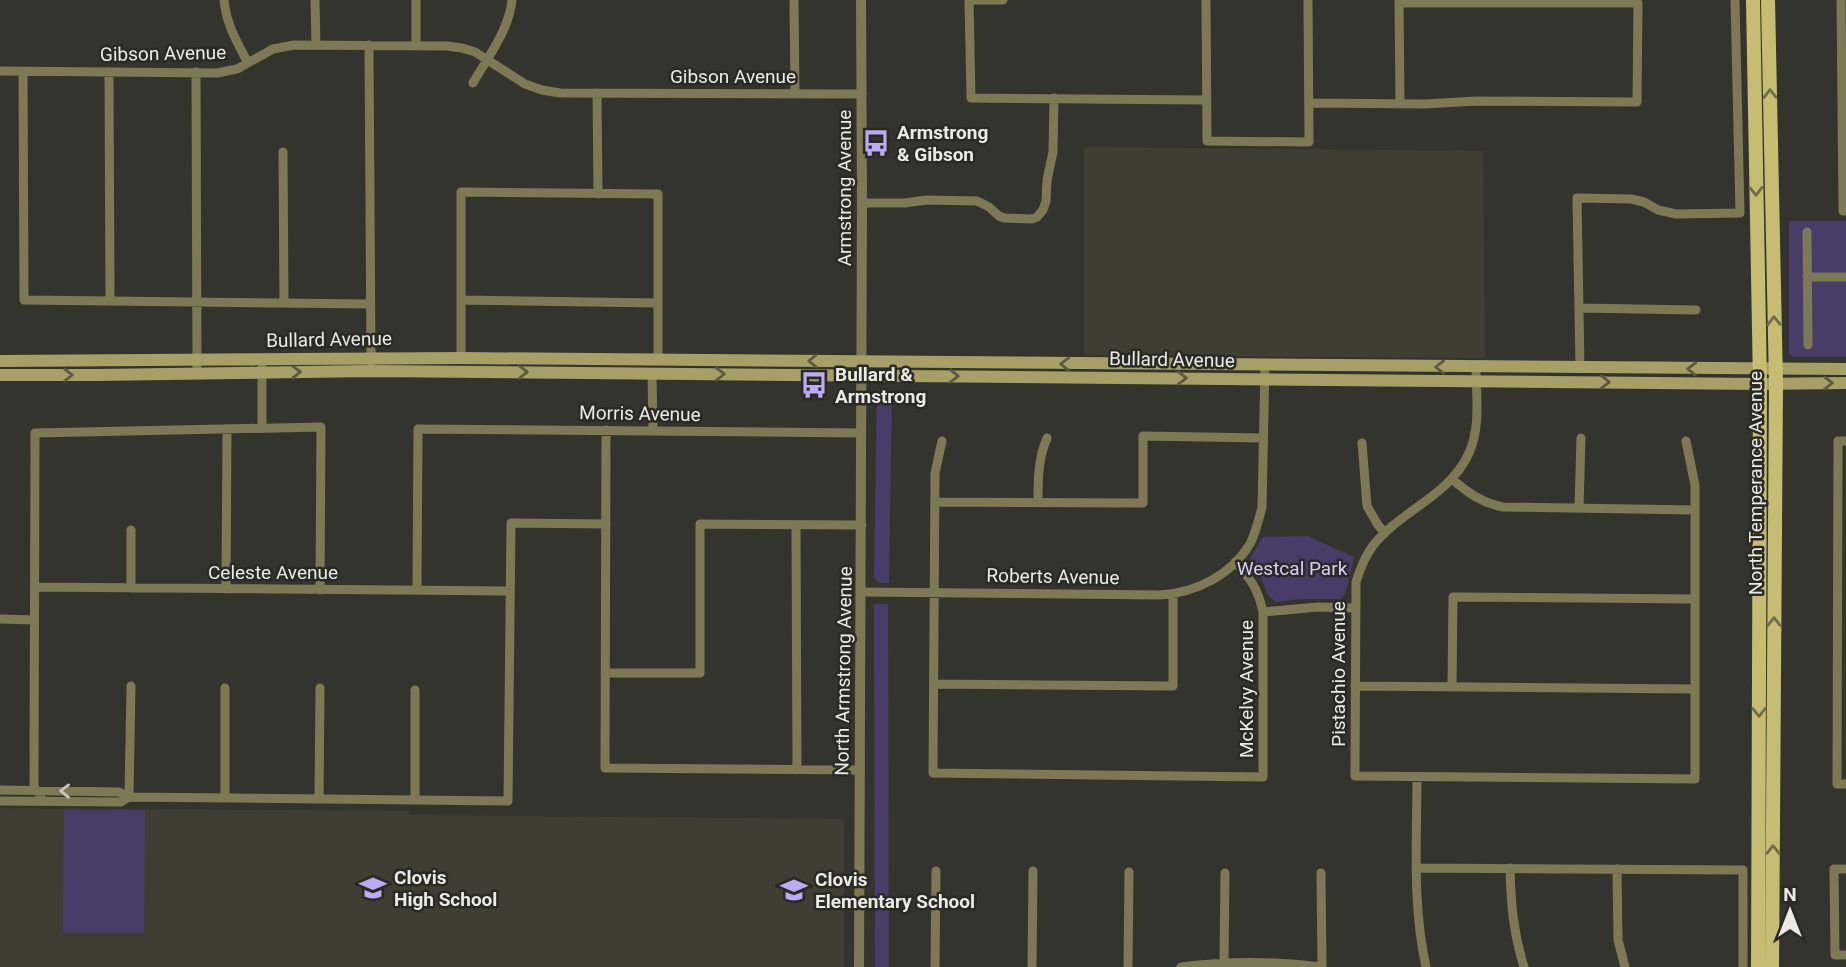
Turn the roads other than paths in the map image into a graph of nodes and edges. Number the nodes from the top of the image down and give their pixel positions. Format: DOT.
graph roads {
  1 [pos="224,0"];
  2 [pos="315,0"];
  3 [pos="416,0"];
  4 [pos="512,0"];
  5 [pos="794,0"];
  6 [pos="861,0"];
  7 [pos="969,0"];
  8 [pos="1003,0"];
  9 [pos="1206,0"];
  10 [pos="1308,0"];
  11 [pos="1735,0"];
  12 [pos="1753,0"];
  13 [pos="1768,0"];
  14 [pos="1399,1"];
  15 [pos="1842,6"];
  16 [pos="316,45"];
  17 [pos="369,45"];
  18 [pos="415,46"];
  19 [pos="487,59"];
  20 [pos="248,63"];
  21 [pos="0,71"];
  22 [pos="23,72"];
  23 [pos="109,72"];
  24 [pos="196,72"];
  25 [pos="473,83"];
  26 [pos="597,93"];
  27 [pos="795,94"];
  28 [pos="862,94"];
  29 [pos="1054,98"];
  30 [pos="1206,100"];
  31 [pos="1309,103"];
  32 [pos="1400,104"];
  33 [pos="1844,116"];
  34 [pos="283,152"];
  35 [pos="598,194"];
  36 [pos="862,203"];
  37 [pos="1845,211"];
  38 [pos="1807,232"];
  39 [pos="1846,276"];
  40 [pos="1807,277"];
  41 [pos="461,300"];
  42 [pos="110,301"];
  43 [pos="197,302"];
  44 [pos="284,303"];
  45 [pos="658,303"];
  46 [pos="370,304"];
  47 [pos="1579,309"];
  48 [pos="1696,310"];
  49 [pos="1808,345"];
  50 [pos="461,358"];
  51 [pos="658,360"];
  52 [pos="0,361"];
  53 [pos="862,362"];
  54 [pos="371,365"];
  55 [pos="262,366"];
  56 [pos="197,367"];
  57 [pos="1476,367"];
  58 [pos="1580,367"];
  59 [pos="1846,369"];
  60 [pos="1264,372"];
  61 [pos="584,373"];
  62 [pos="652,374"];
  63 [pos="0,375"];
  64 [pos="862,376"];
  65 [pos="1760,377"];
  66 [pos="1776,377"];
  67 [pos="1476,381"];
  68 [pos="1532,381"];
  69 [pos="1846,383"];
  70 [pos="262,428"];
  71 [pos="227,429"];
  72 [pos="606,430"];
  73 [pos="653,430"];
  74 [pos="861,433"];
  75 [pos="1047,438"];
  76 [pos="1263,438"];
  77 [pos="1581,438"];
  78 [pos="942,441"];
  79 [pos="1686,441"];
  80 [pos="1842,441"];
  81 [pos="1362,443"];
  82 [pos="1452,479"];
  83 [pos="935,502"];
  84 [pos="1038,502"];
  85 [pos="1579,508"];
  86 [pos="1695,510"];
  87 [pos="606,524"];
  88 [pos="796,525"];
  89 [pos="862,525"];
  90 [pos="131,530"];
  91 [pos="1385,533"];
  92 [pos="1235,562"];
  93 [pos="35,587"];
  94 [pos="131,588"];
  95 [pos="226,589"];
  96 [pos="320,590"];
  97 [pos="417,590"];
  98 [pos="510,591"];
  99 [pos="862,592"];
  100 [pos="934,592"];
  101 [pos="1173,594"];
  102 [pos="1695,599"];
  103 [pos="1355,608"];
  104 [pos="1263,612"];
  105 [pos="0,619"];
  106 [pos="34,620"];
  107 [pos="605,673"];
  108 [pos="934,684"];
  109 [pos="131,686"];
  110 [pos="1355,686"];
  111 [pos="1452,687"];
  112 [pos="225,688"];
  113 [pos="320,688"];
  114 [pos="1694,689"];
  115 [pos="415,690"];
  116 [pos="1842,697"];
  117 [pos="797,770"];
  118 [pos="859,770"];
  119 [pos="1417,777"];
  120 [pos="1841,784"];
  121 [pos="0,790"];
  122 [pos="36,790"];
  123 [pos="129,797"];
  124 [pos="225,798"];
  125 [pos="319,799"];
  126 [pos="415,800"];
  127 [pos="0,801"];
  128 [pos="43,801"];
  129 [pos="1416,868"];
  130 [pos="1510,868"];
  131 [pos="1617,869"];
  132 [pos="1846,869"];
  133 [pos="936,871"];
  134 [pos="1033,871"];
  135 [pos="1129,872"];
  136 [pos="1225,873"];
  137 [pos="1321,873"];
  138 [pos="1846,955"];
  139 [pos="1224,963"];
  140 [pos="859,967"];
  141 [pos="935,967"];
  142 [pos="1032,967"];
  143 [pos="1128,967"];
  144 [pos="1181,967"];
  145 [pos="1322,967"];
  146 [pos="1426,967"];
  147 [pos="1524,967"];
  148 [pos="1625,967"];
  149 [pos="1743,967"];
  150 [pos="1758,967"];
  151 [pos="1772,967"];
  1 -- 20 [label="street"];
  2 -- 16 [label="street"];
  3 -- 18 [label="street"];
  4 -- 19 [label="street"];
  5 -- 27 [label="street"];
  6 -- 28 [label="street, Armstrong Avenue"];
  7 -- 8 [label="street"];
  7 -- 29 [label="street"];
  9 -- 30 [label="street"];
  10 -- 31 [label="street"];
  11 -- 47 [label="street"];
  12 -- 65 [label="main road, North Temperance Avenue, one-way"];
  66 -- 13 [label="main road, North Temperance Avenue, one-way"];
  14 -- 32 [label="street"];
  14 -- 32 [label="street"];
  15 -- 33 [label="street"];
  16 -- 17 [label="street, Gibson Avenue"];
  16 -- 20 [label="street, Gibson Avenue"];
  17 -- 18 [label="street, Gibson Avenue"];
  17 -- 46 [label="street"];
  18 -- 19 [label="street, Gibson Avenue"];
  19 -- 25 [label="street"];
  19 -- 26 [label="street, Gibson Avenue"];
  20 -- 24 [label="street, Gibson Avenue"];
  21 -- 22 [label="street, Gibson Avenue"];
  22 -- 23 [label="street, Gibson Avenue"];
  22 -- 42 [label="street"];
  23 -- 24 [label="street, Gibson Avenue"];
  23 -- 42 [label="street"];
  24 -- 43 [label="street"];
  26 -- 27 [label="street, Gibson Avenue"];
  26 -- 35 [label="street"];
  27 -- 28 [label="street, Gibson Avenue"];
  28 -- 36 [label="street, Armstrong Avenue"];
  29 -- 30 [label="street"];
  29 -- 36 [label="street"];
  30 -- 31 [label="street"];
  31 -- 32 [label="street"];
  33 -- 37 [label="street"];
  34 -- 44 [label="street"];
  35 -- 41 [label="street"];
  35 -- 45 [label="street"];
  36 -- 53 [label="street, Armstrong Avenue"];
  38 -- 40 [label="street"];
  39 -- 40 [label="street"];
  40 -- 49 [label="street"];
  41 -- 45 [label="street"];
  41 -- 50 [label="street"];
  42 -- 43 [label="street"];
  43 -- 44 [label="street"];
  43 -- 56 [label="street"];
  44 -- 46 [label="street"];
  45 -- 51 [label="street"];
  46 -- 54 [label="street"];
  47 -- 48 [label="street"];
  47 -- 58 [label="street"];
  50 -- 51 [label="main road, Bullard Avenue"];
  50 -- 54 [label="main road, Bullard Avenue"];
  53 -- 51 [label="main road, Bullard Avenue, one-way"];
  51 -- 61 [label="main road, Bullard Avenue"];
  52 -- 56 [label="main road, Bullard Avenue"];
  60 -- 53 [label="main road, Bullard Avenue, one-way"];
  53 -- 64 [label="street, Armstrong Avenue"];
  54 -- 55 [label="main road, Bullard Avenue"];
  54 -- 61 [label="main road, Bullard Avenue, one-way"];
  55 -- 56 [label="main road, Bullard Avenue"];
  55 -- 70 [label="street"];
  63 -- 56 [label="main road, Bullard Avenue, one-way"];
  57 -- 58 [label="main road, Bullard Avenue"];
  57 -- 60 [label="main road, Bullard Avenue, one-way"];
  57 -- 67 [label="street, Pistachio Avenue"];
  65 -- 58 [label="main road, Bullard Avenue, one-way"];
  58 -- 68 [label="main road"];
  59 -- 66 [label="main road"];
  64 -- 60 [label="main road, Bullard Avenue, one-way"];
  60 -- 67 [label="main road, Bullard Avenue"];
  60 -- 76 [label="street"];
  61 -- 62 [label="main road, Bullard Avenue"];
  62 -- 64 [label="main road, Bullard Avenue, one-way"];
  62 -- 73 [label="street"];
  64 -- 74 [label="street, North Armstrong Avenue"];
  65 -- 66 [label="main road"];
  68 -- 65 [label="main road, Bullard Avenue, one-way"];
  65 -- 150 [label="main road, North Temperance Avenue, one-way"];
  66 -- 69 [label="main road, one-way"];
  151 -- 66 [label="main road, North Temperance Avenue, one-way"];
  67 -- 68 [label="main road, Bullard Avenue"];
  67 -- 82 [label="street, Pistachio Avenue"];
  70 -- 71 [label="street"];
  70 -- 96 [label="street"];
  71 -- 93 [label="street"];
  71 -- 95 [label="street"];
  72 -- 73 [label="street, Morris Avenue"];
  72 -- 87 [label="street"];
  72 -- 97 [label="street, Morris Avenue"];
  73 -- 74 [label="street, Morris Avenue"];
  74 -- 89 [label="street, North Armstrong Avenue"];
  75 -- 84 [label="street"];
  76 -- 84 [label="street"];
  76 -- 92 [label="street"];
  77 -- 85 [label="street"];
  78 -- 83 [label="street"];
  79 -- 86 [label="street"];
  80 -- 116 [label="street"];
  81 -- 91 [label="street"];
  82 -- 85 [label="street"];
  82 -- 91 [label="street, Pistachio Avenue"];
  83 -- 84 [label="street"];
  83 -- 100 [label="street"];
  85 -- 86 [label="street"];
  86 -- 102 [label="street"];
  87 -- 98 [label="street"];
  87 -- 107 [label="street"];
  88 -- 89 [label="street"];
  88 -- 107 [label="street"];
  88 -- 117 [label="street"];
  89 -- 99 [label="street, North Armstrong Avenue"];
  90 -- 94 [label="street"];
  91 -- 103 [label="street, Pistachio Avenue"];
  92 -- 101 [label="street, Roberts Avenue"];
  92 -- 104 [label="street, McKelvy Avenue"];
  93 -- 94 [label="street, Celeste Avenue"];
  93 -- 106 [label="street"];
  94 -- 95 [label="street, Celeste Avenue"];
  95 -- 96 [label="street, Celeste Avenue"];
  96 -- 97 [label="street, Celeste Avenue"];
  97 -- 98 [label="street, Celeste Avenue"];
  98 -- 126 [label="street"];
  99 -- 100 [label="street, Roberts Avenue"];
  99 -- 118 [label="street, North Armstrong Avenue"];
  100 -- 101 [label="street, Roberts Avenue"];
  100 -- 108 [label="street"];
  101 -- 108 [label="street"];
  102 -- 111 [label="street"];
  102 -- 114 [label="street"];
  103 -- 104 [label="street"];
  103 -- 110 [label="street, Pistachio Avenue"];
  104 -- 108 [label="street, McKelvy Avenue"];
  105 -- 106 [label="street"];
  106 -- 122 [label="street"];
  107 -- 117 [label="street"];
  109 -- 123 [label="street"];
  110 -- 111 [label="street"];
  110 -- 119 [label="street, Pistachio Avenue"];
  111 -- 114 [label="street"];
  112 -- 124 [label="street"];
  113 -- 125 [label="street"];
  114 -- 119 [label="street"];
  115 -- 126 [label="street"];
  116 -- 120 [label="street"];
  117 -- 118 [label="street"];
  118 -- 140 [label="street, North Armstrong Avenue"];
  119 -- 129 [label="street"];
  121 -- 122 [label="street"];
  123 -- 122 [label="street, one-way"];
  122 -- 128 [label="street"];
  123 -- 124 [label="street"];
  123 -- 128 [label="street"];
  124 -- 125 [label="street"];
  125 -- 126 [label="street"];
  127 -- 128 [label="street"];
  129 -- 130 [label="street"];
  129 -- 146 [label="street"];
  130 -- 131 [label="street"];
  130 -- 147 [label="street"];
  131 -- 148 [label="street"];
  131 -- 149 [label="street"];
  132 -- 138 [label="street"];
  133 -- 141 [label="street"];
  134 -- 142 [label="street"];
  135 -- 143 [label="street"];
  136 -- 139 [label="street"];
  137 -- 145 [label="street"];
  139 -- 144 [label="street"];
  139 -- 145 [label="street"];
}
